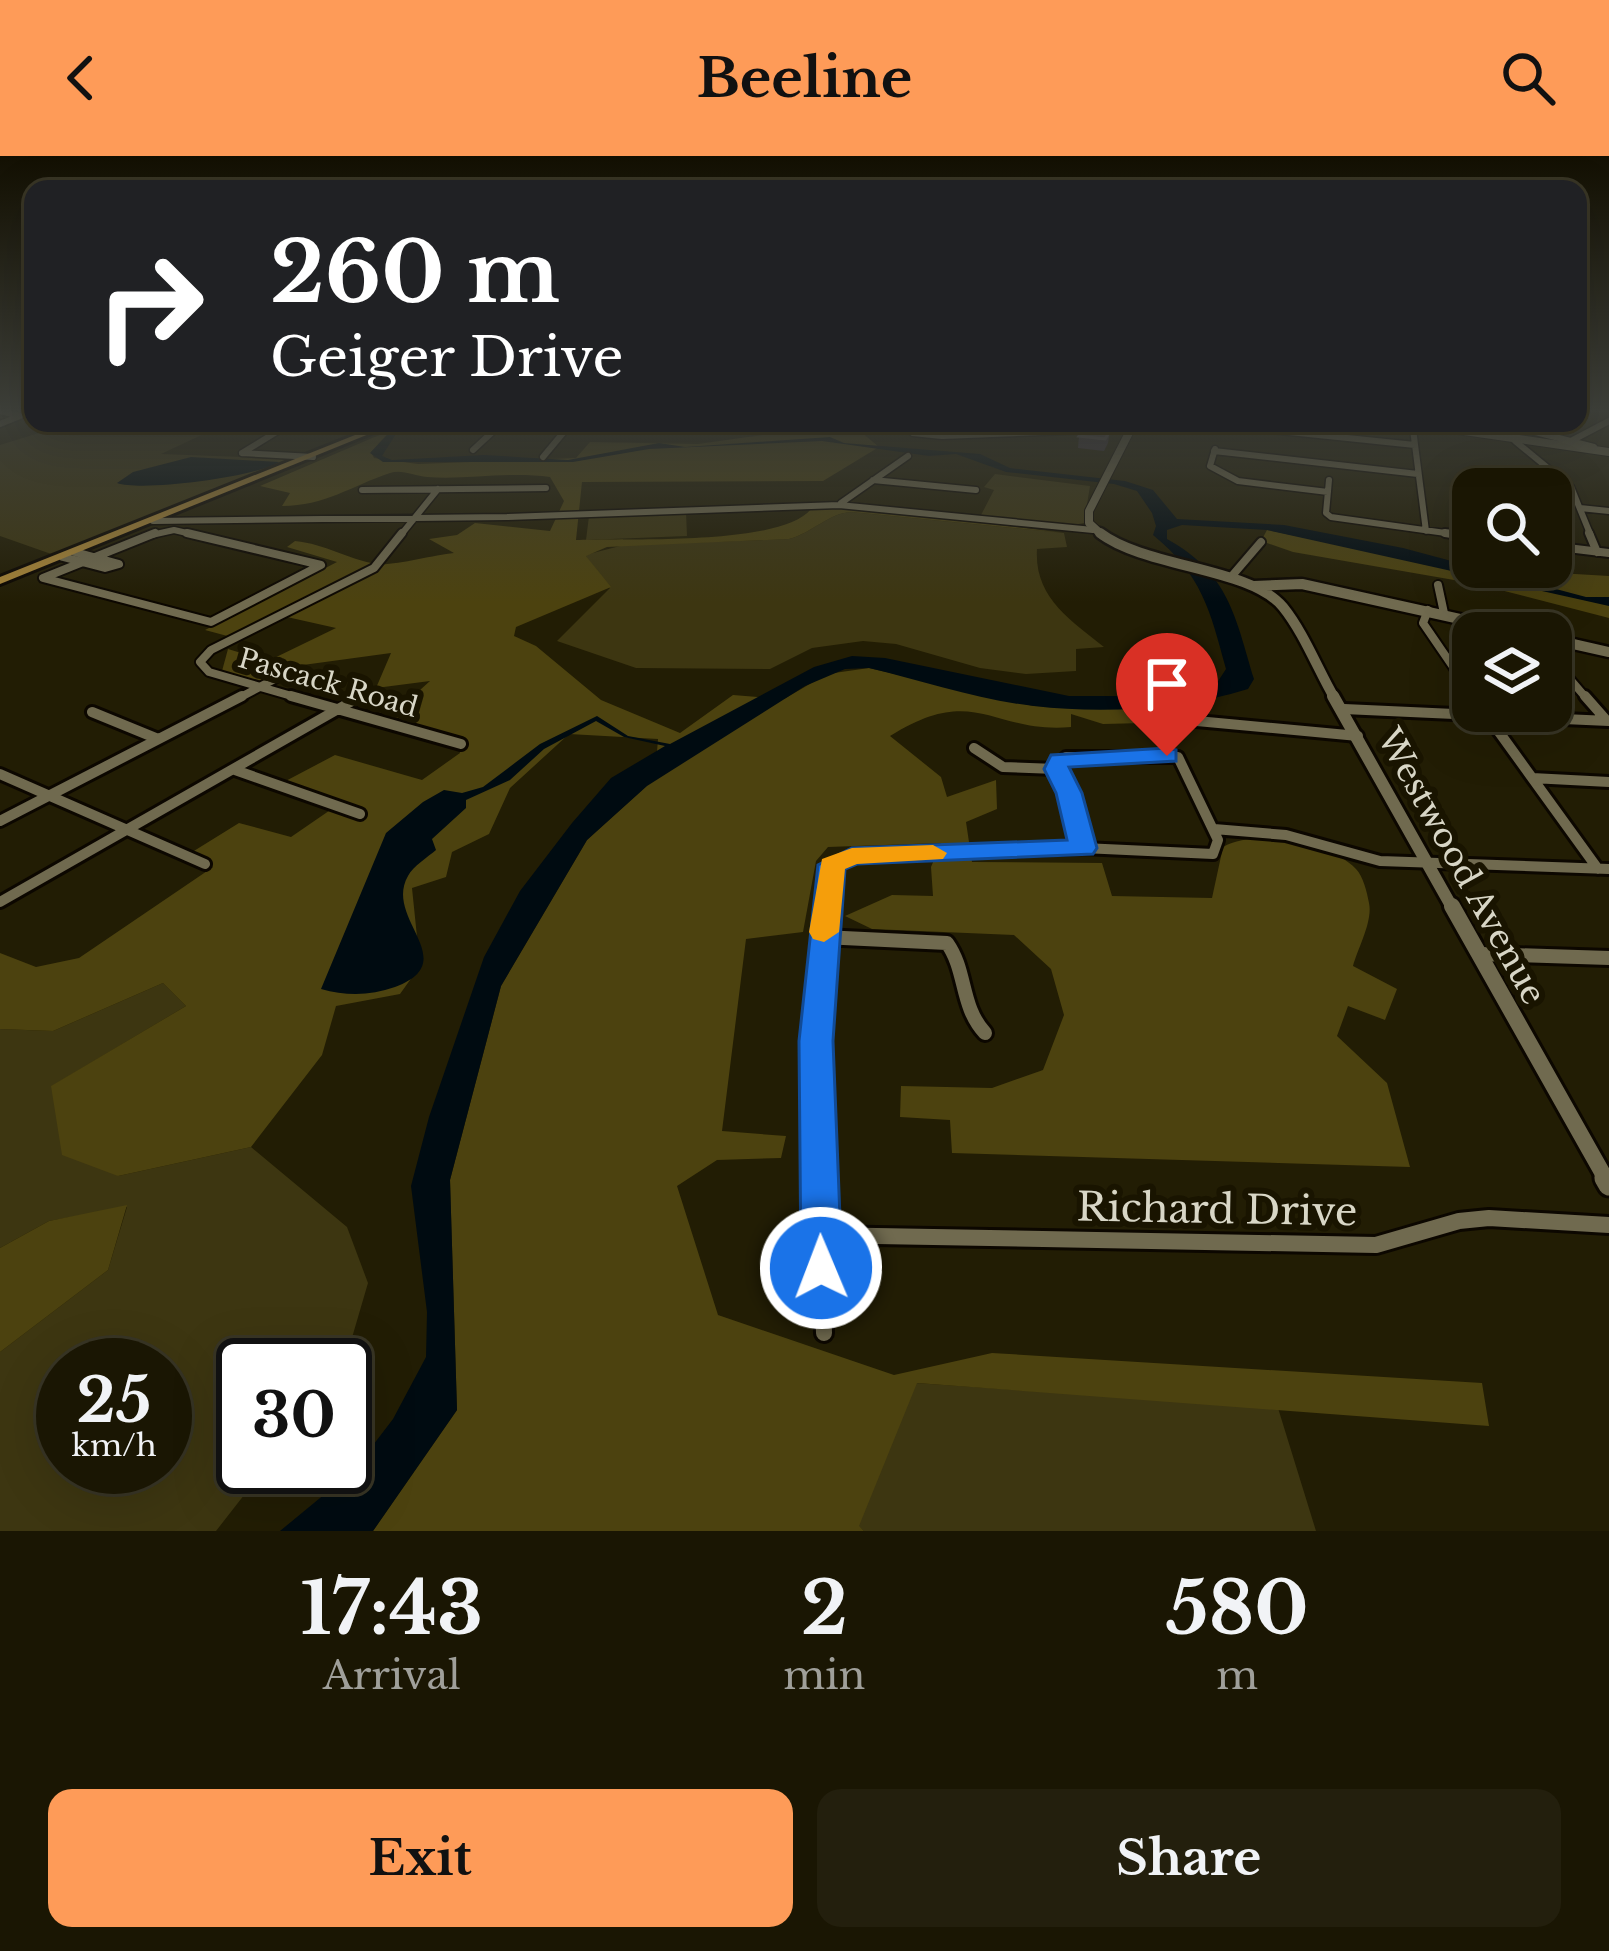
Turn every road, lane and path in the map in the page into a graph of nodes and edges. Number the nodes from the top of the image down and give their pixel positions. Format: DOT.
graph roads {
  1 [pos="273,473"];
  2 [pos="883,473"];
  3 [pos="1108,473"];
  4 [pos="1219,473"];
  5 [pos="1404,473"];
  6 [pos="1558,473"];
  7 [pos="1418,475"];
  8 [pos="873,480"];
  9 [pos="1329,480"];
  10 [pos="546,488"];
  11 [pos="438,489"];
  12 [pos="362,490"];
  13 [pos="976,490"];
  14 [pos="1328,492"];
  15 [pos="838,505"];
  16 [pos="1580,508"];
  17 [pos="1609,512"];
  18 [pos="419,518"];
  19 [pos="153,521"];
  20 [pos="209,521"];
  21 [pos="1094,530"];
  22 [pos="1426,531"];
  23 [pos="1452,534"];
  24 [pos="197,535"];
  25 [pos="1261,542"];
  26 [pos="1572,549"];
  27 [pos="1598,552"];
  28 [pos="1609,553"];
  29 [pos="79,557"];
  30 [pos="1232,578"];
  31 [pos="0,581"];
  32 [pos="1438,585"];
  33 [pos="1254,586"];
  34 [pos="1428,610"];
  35 [pos="1444,613"];
  36 [pos="1452,615"];
  37 [pos="1572,644"];
  38 [pos="1609,652"];
  39 [pos="1452,665"];
  40 [pos="286,673"];
  41 [pos="1572,681"];
  42 [pos="263,686"];
  43 [pos="369,692"];
  44 [pos="342,707"];
  45 [pos="1344,709"];
  46 [pos="92,712"];
  47 [pos="1452,713"];
  48 [pos="1572,719"];
  49 [pos="1186,720"];
  50 [pos="1608,721"];
  51 [pos="1499,732"];
  52 [pos="1358,736"];
  53 [pos="158,739"];
  54 [pos="461,744"];
  55 [pos="974,748"];
  56 [pos="1056,769"];
  57 [pos="235,770"];
  58 [pos="0,774"];
  59 [pos="1532,778"];
  60 [pos="1609,782"];
  61 [pos="49,796"];
  62 [pos="360,814"];
  63 [pos="0,821"];
  64 [pos="130,827"];
  65 [pos="1214,830"];
  66 [pos="1083,848"];
  67 [pos="1428,862"];
  68 [pos="206,864"];
  69 [pos="1604,869"];
  70 [pos="0,902"];
  71 [pos="823,937"];
  72 [pos="1481,954"];
  73 [pos="1609,958"];
  74 [pos="985,1033"];
  75 [pos="1601,1157"];
  76 [pos="1609,1185"];
  77 [pos="1609,1225"];
  78 [pos="820,1235"];
  79 [pos="824,1334"];
  1 -- 19 [label="main road"];
  2 -- 8 [label="street"];
  3 -- 21 [label="street"];
  4 -- 14 [label="street"];
  5 -- 7 [label="street"];
  6 -- 16 [label="street"];
  7 -- 22 [label="street"];
  8 -- 13 [label="street"];
  8 -- 15 [label="street"];
  9 -- 14 [label="street"];
  10 -- 11 [label="street"];
  11 -- 12 [label="street"];
  11 -- 18 [label="street, Pascack Road"];
  14 -- 22 [label="street"];
  15 -- 18 [label="street"];
  15 -- 21 [label="street"];
  16 -- 17 [label="street"];
  16 -- 27 [label="street"];
  18 -- 20 [label="street"];
  18 -- 42 [label="street, Pascack Road"];
  19 -- 20 [label="street"];
  19 -- 29 [label="main road"];
  20 -- 24 [label="street"];
  21 -- 30 [label="street"];
  22 -- 23 [label="street"];
  24 -- 29 [label="street"];
  24 -- 29 [label="street"];
  25 -- 30 [label="street"];
  26 -- 27 [label="street"];
  27 -- 28 [label="street"];
  29 -- 31 [label="main road"];
  30 -- 33 [label="street"];
  32 -- 35 [label="street"];
  33 -- 34 [label="street"];
  33 -- 45 [label="street, Westwood Avenue"];
  34 -- 35 [label="street"];
  34 -- 39 [label="street"];
  35 -- 36 [label="street"];
  37 -- 38 [label="street"];
  40 -- 42 [label="street"];
  41 -- 50 [label="street"];
  42 -- 44 [label="street, Pascack Road"];
  42 -- 53 [label="street"];
  43 -- 44 [label="street"];
  44 -- 54 [label="street, Pascack Road"];
  44 -- 57 [label="street"];
  45 -- 47 [label="street"];
  45 -- 52 [label="street, Westwood Avenue"];
  46 -- 53 [label="street"];
  48 -- 50 [label="street"];
  49 -- 52 [label="street"];
  51 -- 59 [label="street"];
  52 -- 67 [label="street, Westwood Avenue"];
  53 -- 61 [label="street"];
  55 -- 56 [label="street"];
  56 -- 65 [label="street"];
  56 -- 66 [label="street"];
  57 -- 62 [label="street"];
  57 -- 64 [label="street"];
  58 -- 61 [label="street"];
  59 -- 60 [label="street"];
  59 -- 69 [label="street"];
  61 -- 63 [label="street"];
  61 -- 64 [label="street"];
  64 -- 68 [label="street"];
  64 -- 70 [label="street"];
  65 -- 66 [label="street"];
  65 -- 67 [label="street"];
  66 -- 71 [label="street"];
  67 -- 69 [label="street"];
  67 -- 72 [label="street, Westwood Avenue"];
  71 -- 74 [label="street"];
  71 -- 78 [label="street"];
  72 -- 73 [label="street"];
  72 -- 75 [label="street, Westwood Avenue"];
  75 -- 76 [label="street, Westwood Avenue"];
  77 -- 78 [label="street, Richard Drive"];
  78 -- 79 [label="street"];
}
